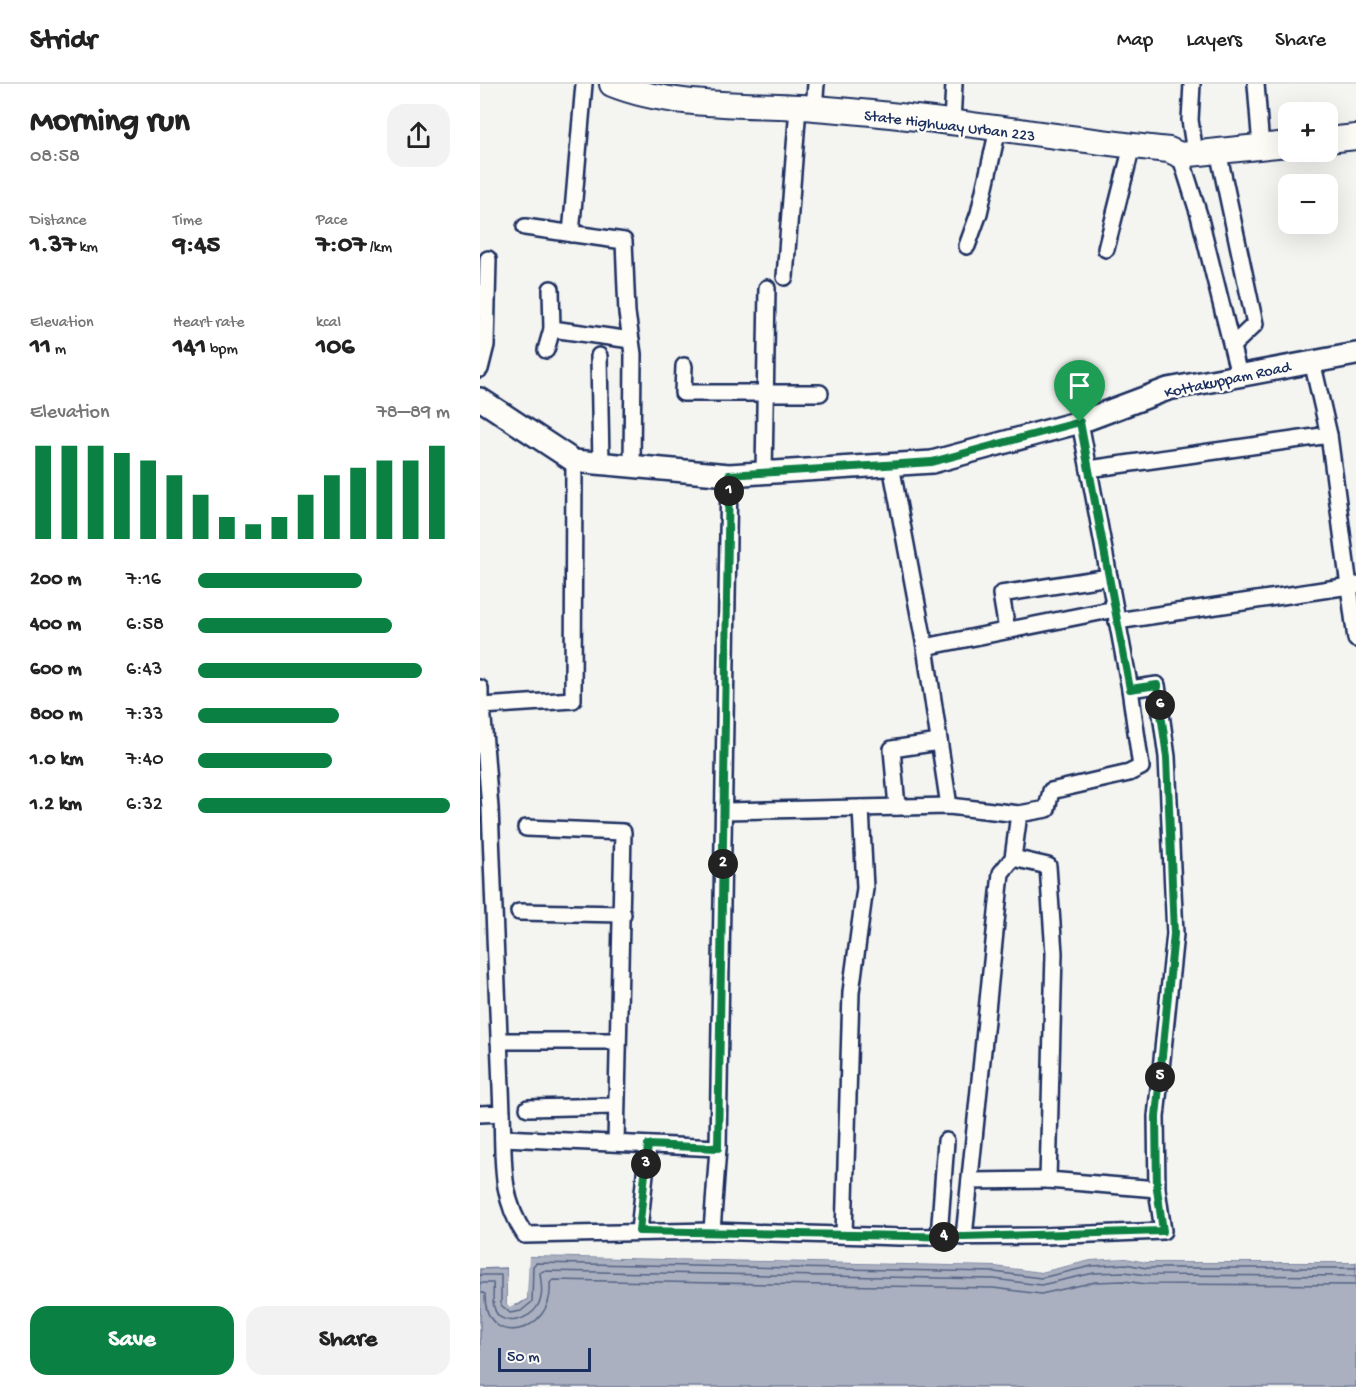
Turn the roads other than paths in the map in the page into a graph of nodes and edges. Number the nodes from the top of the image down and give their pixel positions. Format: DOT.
graph roads {
  1 [pos="584,84"];
  2 [pos="612,84"];
  3 [pos="816,84"];
  4 [pos="954,84"];
  5 [pos="1192,84"];
  6 [pos="1256,84"];
  7 [pos="651,89"];
  8 [pos="806,108"];
  9 [pos="952,122"];
  10 [pos="998,129"];
  11 [pos="1356,137"];
  12 [pos="1338,139"];
  13 [pos="1278,145"];
  14 [pos="1132,146"];
  15 [pos="1261,147"];
  16 [pos="1198,153"];
  17 [pos="525,227"];
  18 [pos="571,234"];
  19 [pos="967,246"];
  20 [pos="1106,249"];
  21 [pos="488,259"];
  22 [pos="785,277"];
  23 [pos="767,288"];
  24 [pos="551,289"];
  25 [pos="552,329"];
  26 [pos="631,340"];
  27 [pos="1232,346"];
  28 [pos="546,350"];
  29 [pos="1356,354"];
  30 [pos="598,356"];
  31 [pos="1312,361"];
  32 [pos="684,366"];
  33 [pos="480,369"];
  34 [pos="1239,375"];
  35 [pos="765,393"];
  36 [pos="820,393"];
  37 [pos="480,399"];
  38 [pos="1080,422"];
  39 [pos="1329,435"];
  40 [pos="574,461"];
  41 [pos="601,464"];
  42 [pos="891,465"];
  43 [pos="632,466"];
  44 [pos="1089,469"];
  45 [pos="764,473"];
  46 [pos="729,475"];
  47 [pos="1109,577"];
  48 [pos="1352,586"];
  49 [pos="1116,615"];
  50 [pos="1007,630"];
  51 [pos="1356,639"];
  52 [pos="925,647"];
  53 [pos="480,688"];
  54 [pos="1130,689"];
  55 [pos="481,706"];
  56 [pos="939,742"];
  57 [pos="484,772"];
  58 [pos="949,806"];
  59 [pos="897,807"];
  60 [pos="861,808"];
  61 [pos="724,811"];
  62 [pos="1019,814"];
  63 [pos="526,828"];
  64 [pos="486,839"];
  65 [pos="1013,858"];
  66 [pos="519,912"];
  67 [pos="622,914"];
  68 [pos="500,1041"];
  69 [pos="617,1041"];
  70 [pos="616,1106"];
  71 [pos="528,1108"];
  72 [pos="502,1113"];
  73 [pos="480,1114"];
  74 [pos="503,1138"];
  75 [pos="946,1141"];
  76 [pos="616,1143"];
  77 [pos="648,1145"];
  78 [pos="718,1148"];
  79 [pos="1048,1180"];
  80 [pos="970,1181"];
  81 [pos="1157,1189"];
  82 [pos="639,1231"];
  83 [pos="712,1231"];
  84 [pos="844,1235"];
  85 [pos="939,1237"];
  86 [pos="964,1237"];
  1 -- 18 [label="street"];
  2 -- 7 [label="main road, State Highway Urban 223"];
  3 -- 8 [label="street"];
  4 -- 9 [label="street"];
  5 -- 16 [label="street"];
  6 -- 15 [label="street"];
  7 -- 8 [label="main road, State Highway Urban 223"];
  8 -- 9 [label="main road, State Highway Urban 223"];
  8 -- 22 [label="street"];
  9 -- 10 [label="main road, State Highway Urban 223"];
  10 -- 14 [label="main road, State Highway Urban 223"];
  10 -- 19 [label="street"];
  11 -- 12 [label="main road"];
  13 -- 15 [label="main road, State Highway Urban 223"];
  14 -- 16 [label="main road, State Highway Urban 223"];
  14 -- 20 [label="street"];
  15 -- 16 [label="main road, State Highway Urban 223"];
  16 -- 27 [label="street"];
  16 -- 27 [label="street"];
  17 -- 18 [label="street"];
  18 -- 26 [label="street"];
  21 -- 33 [label="street"];
  23 -- 35 [label="street"];
  24 -- 25 [label="street"];
  25 -- 26 [label="street"];
  25 -- 28 [label="street"];
  26 -- 43 [label="street"];
  27 -- 34 [label="street"];
  29 -- 31 [label="street, Kottakuppam Road"];
  30 -- 41 [label="street"];
  31 -- 34 [label="street, Kottakuppam Road"];
  31 -- 39 [label="street"];
  32 -- 35 [label="street"];
  34 -- 38 [label="street, Kottakuppam Road"];
  35 -- 36 [label="street"];
  35 -- 45 [label="street"];
  37 -- 40 [label="street, Kottakuppam Road"];
  38 -- 42 [label="street, Kottakuppam Road"];
  38 -- 44 [label="street"];
  39 -- 44 [label="street"];
  39 -- 48 [label="street"];
  40 -- 41 [label="street, Kottakuppam Road"];
  40 -- 55 [label="street"];
  41 -- 43 [label="street, Kottakuppam Road"];
  42 -- 45 [label="street, Kottakuppam Road"];
  42 -- 52 [label="street"];
  43 -- 46 [label="street, Kottakuppam Road"];
  44 -- 47 [label="street"];
  45 -- 46 [label="street, Kottakuppam Road"];
  46 -- 61 [label="street"];
  47 -- 49 [label="street"];
  47 -- 50 [label="street"];
  48 -- 49 [label="street"];
  48 -- 51 [label="street"];
  49 -- 50 [label="street"];
  49 -- 54 [label="street"];
  50 -- 52 [label="street"];
  52 -- 56 [label="street"];
  53 -- 55 [label="street"];
  54 -- 62 [label="street"];
  54 -- 81 [label="street"];
  55 -- 57 [label="street"];
  56 -- 58 [label="street"];
  56 -- 59 [label="street"];
  57 -- 64 [label="street"];
  58 -- 59 [label="street"];
  58 -- 62 [label="street"];
  59 -- 60 [label="street"];
  60 -- 61 [label="street"];
  60 -- 84 [label="street"];
  61 -- 78 [label="street"];
  62 -- 65 [label="street"];
  63 -- 67 [label="street"];
  64 -- 68 [label="street"];
  65 -- 79 [label="street"];
  65 -- 80 [label="street"];
  66 -- 67 [label="street"];
  67 -- 69 [label="street"];
  68 -- 69 [label="street"];
  68 -- 72 [label="street"];
  69 -- 70 [label="street"];
  70 -- 71 [label="street"];
  70 -- 76 [label="street"];
  72 -- 73 [label="street"];
  72 -- 74 [label="street"];
  74 -- 76 [label="street"];
  74 -- 82 [label="street"];
  75 -- 85 [label="street"];
  76 -- 77 [label="street"];
  77 -- 78 [label="street"];
  77 -- 82 [label="street"];
  78 -- 83 [label="street"];
  79 -- 80 [label="street"];
  79 -- 81 [label="street"];
  80 -- 86 [label="street"];
  81 -- 86 [label="street"];
  82 -- 83 [label="street"];
  83 -- 84 [label="street"];
  84 -- 85 [label="street"];
  85 -- 86 [label="street"];
}
